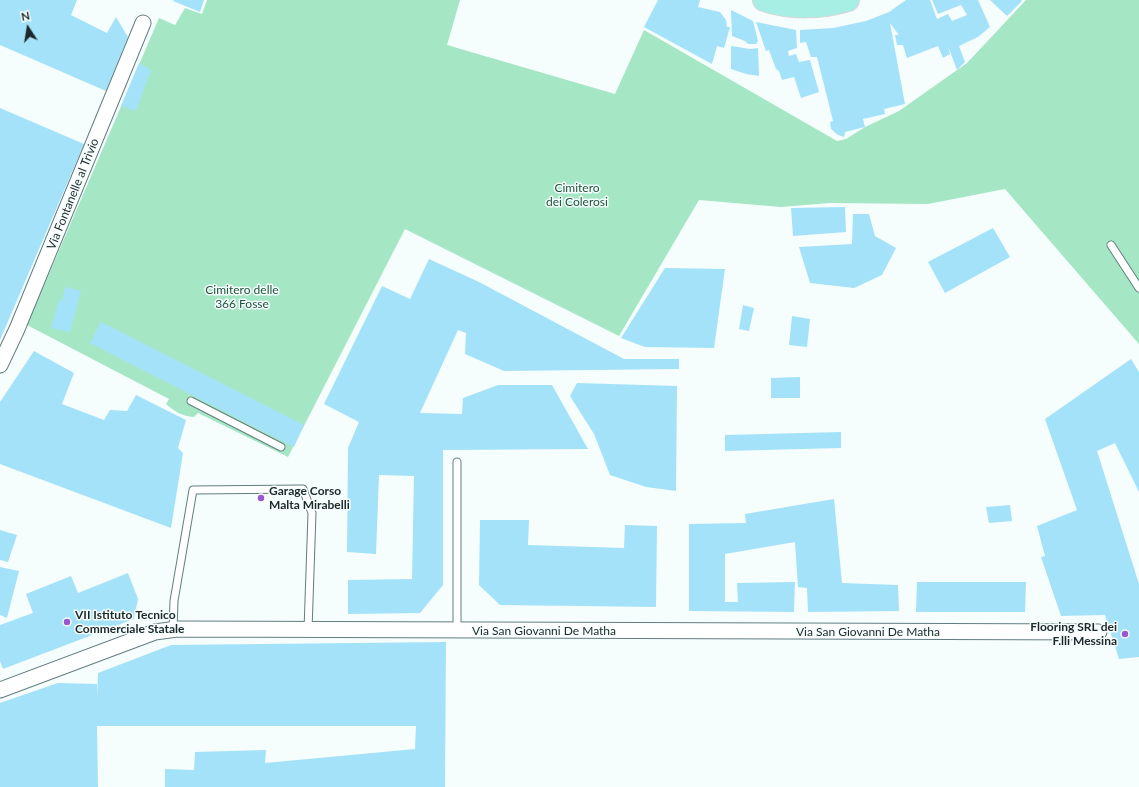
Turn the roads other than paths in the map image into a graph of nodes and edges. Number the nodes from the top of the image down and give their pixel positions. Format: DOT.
graph roads {
  1 [pos="764,0"];
  2 [pos="848,0"];
  3 [pos="143,22"];
  4 [pos="1111,245"];
  5 [pos="1139,288"];
  6 [pos="0,365"];
  7 [pos="191,401"];
  8 [pos="281,447"];
  9 [pos="457,462"];
  10 [pos="173,629"];
  11 [pos="308,630"];
  12 [pos="457,631"];
  13 [pos="1099,632"];
  14 [pos="0,690"];
  1 -- 2 [label="main road"];
  3 -- 6 [label="street, Via Fontanelle al Trivio"];
  4 -- 5 [label="lane"];
  7 -- 8 [label="lane"];
  9 -- 12 [label="lane"];
  10 -- 11 [label="street, Via San Giovanni De Matha"];
  10 -- 11 [label="lane"];
  10 -- 14 [label="street, Via San Giovanni De Matha"];
  11 -- 12 [label="street, Via San Giovanni De Matha"];
  12 -- 13 [label="street, Via San Giovanni De Matha"];
}
